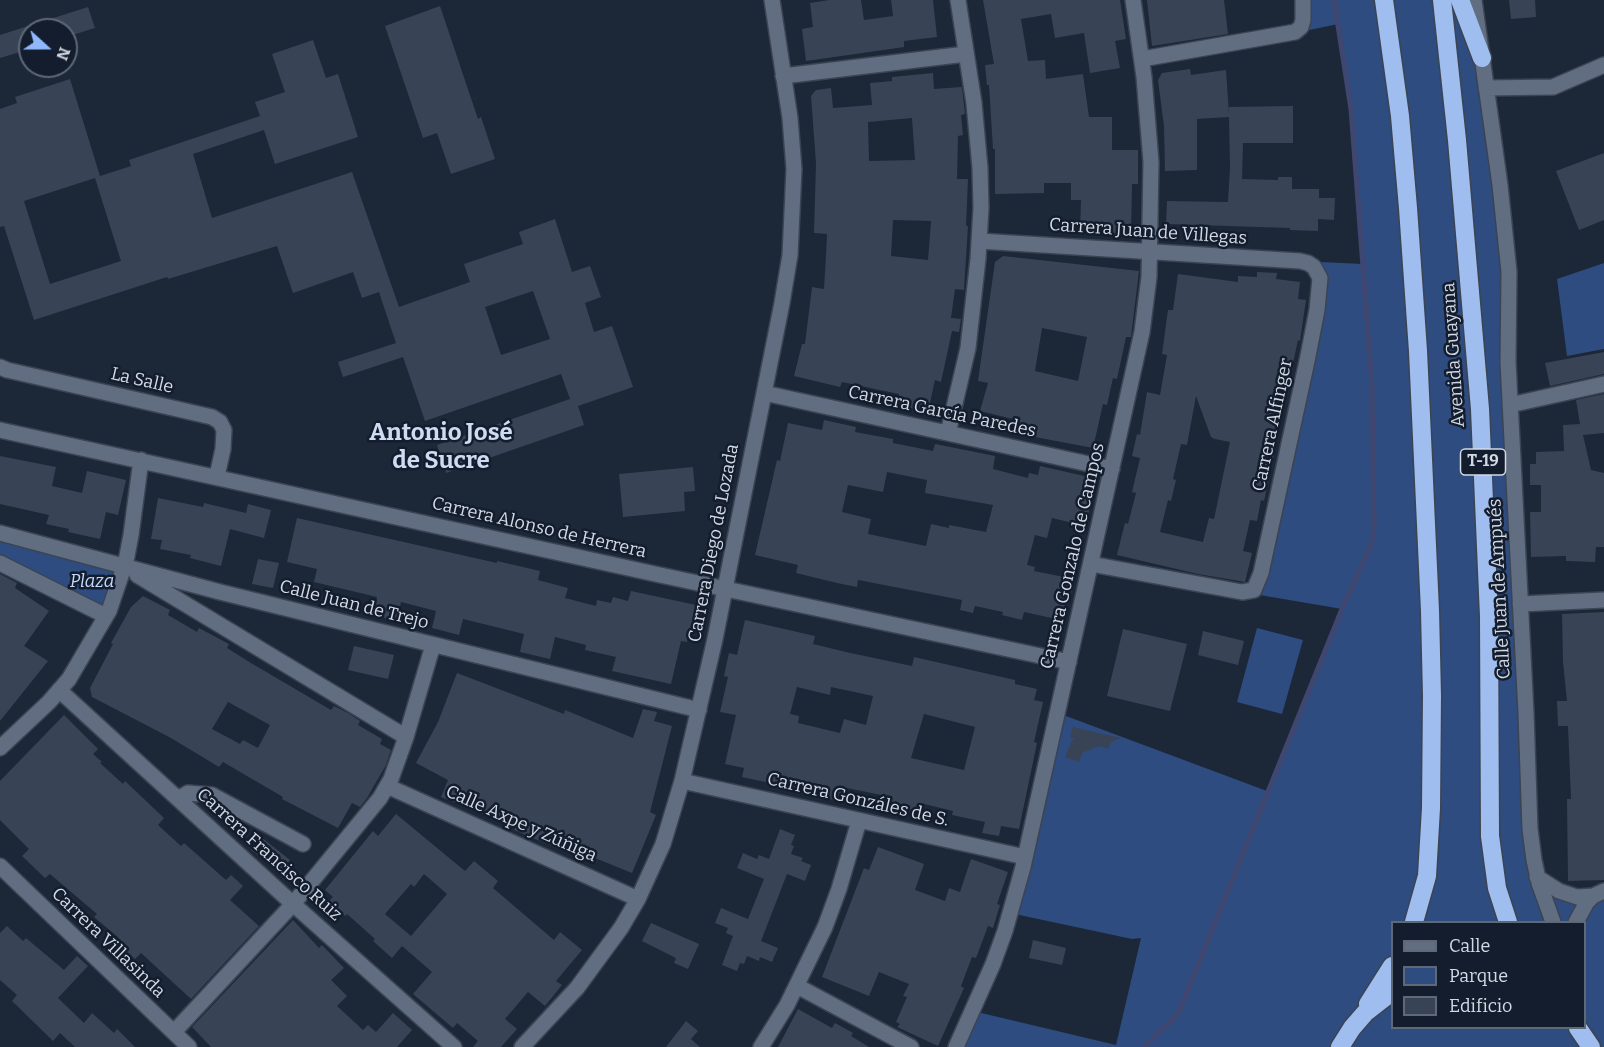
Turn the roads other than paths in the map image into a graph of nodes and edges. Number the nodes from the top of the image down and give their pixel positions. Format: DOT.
graph roads {
  1 [pos="772,0"];
  2 [pos="958,0"];
  3 [pos="1133,0"];
  4 [pos="1303,0"];
  5 [pos="1384,0"];
  6 [pos="1442,0"];
  7 [pos="1460,0"];
  8 [pos="1474,0"];
  9 [pos="966,54"];
  10 [pos="1482,58"];
  11 [pos="1142,59"];
  12 [pos="1604,65"];
  13 [pos="783,76"];
  14 [pos="1486,88"];
  15 [pos="979,241"];
  16 [pos="1150,252"];
  17 [pos="1314,267"];
  18 [pos="0,367"];
  19 [pos="1604,384"];
  20 [pos="764,393"];
  21 [pos="1510,405"];
  22 [pos="0,430"];
  23 [pos="948,433"];
  24 [pos="141,460"];
  25 [pos="1112,469"];
  26 [pos="217,476"];
  27 [pos="0,533"];
  28 [pos="0,563"];
  29 [pos="1091,564"];
  30 [pos="124,567"];
  31 [pos="725,589"];
  32 [pos="1604,600"];
  33 [pos="1520,604"];
  34 [pos="106,616"];
  35 [pos="433,645"];
  36 [pos="1069,662"];
  37 [pos="59,690"];
  38 [pos="699,710"];
  39 [pos="406,737"];
  40 [pos="1,745"];
  41 [pos="682,781"];
  42 [pos="387,786"];
  43 [pos="178,799"];
  44 [pos="859,821"];
  45 [pos="303,844"];
  46 [pos="1025,857"];
  47 [pos="0,866"];
  48 [pos="1538,878"];
  49 [pos="1599,893"];
  50 [pos="638,899"];
  51 [pos="293,904"];
  52 [pos="1414,921"];
  53 [pos="1508,921"];
  54 [pos="1553,921"];
  55 [pos="1577,921"];
  56 [pos="1391,968"];
  57 [pos="797,986"];
  58 [pos="1391,993"];
  59 [pos="1352,1028"];
  60 [pos="174,1032"];
  61 [pos="189,1047"];
  62 [pos="454,1047"];
  63 [pos="522,1047"];
  64 [pos="761,1047"];
  65 [pos="911,1047"];
  66 [pos="956,1047"];
  67 [pos="1340,1047"];
  1 -- 13 [label="street, Carrera Diego de Lozada"];
  2 -- 9 [label="street"];
  3 -- 11 [label="street, Carrera Gonzalo de Campos"];
  4 -- 11 [label="street"];
  5 -- 52 [label="highway, Avenida Guayana"];
  6 -- 53 [label="highway, Avenida Guayana / T-19"];
  7 -- 10 [label="highway"];
  8 -- 10 [label="street, Calle Juan de Ampués"];
  9 -- 13 [label="street"];
  9 -- 15 [label="street"];
  10 -- 14 [label="street, Calle Juan de Ampués"];
  11 -- 16 [label="street, Carrera Gonzalo de Campos"];
  12 -- 14 [label="street"];
  13 -- 20 [label="street, Carrera Diego de Lozada"];
  14 -- 21 [label="street, Calle Juan de Ampués"];
  15 -- 16 [label="street, Carrera Juan de Villegas"];
  15 -- 23 [label="street"];
  16 -- 17 [label="street, Carrera Juan de Villegas"];
  16 -- 25 [label="street, Carrera Gonzalo de Campos"];
  17 -- 29 [label="street, Carrera Alfinger"];
  18 -- 26 [label="street, La Salle"];
  19 -- 21 [label="street"];
  20 -- 23 [label="street, Carrera García Paredes"];
  20 -- 31 [label="street, Carrera Diego de Lozada"];
  21 -- 33 [label="street, Calle Juan de Ampués"];
  22 -- 24 [label="street, Carrera Alonso de Herrera"];
  23 -- 25 [label="street, Carrera García Paredes"];
  24 -- 26 [label="street, Carrera Alonso de Herrera"];
  24 -- 30 [label="street"];
  25 -- 29 [label="street, Carrera Gonzalo de Campos"];
  26 -- 31 [label="street, Carrera Alonso de Herrera"];
  27 -- 30 [label="street, Calle Juan de Trejo"];
  28 -- 34 [label="street"];
  29 -- 36 [label="street, Carrera Gonzalo de Campos"];
  30 -- 34 [label="street"];
  30 -- 35 [label="street, Calle Juan de Trejo"];
  30 -- 39 [label="street"];
  31 -- 36 [label="street, Carrera Alonso de Herrera"];
  31 -- 38 [label="street, Carrera Diego de Lozada"];
  32 -- 33 [label="street"];
  33 -- 48 [label="street, Calle Juan de Ampués"];
  34 -- 37 [label="street"];
  35 -- 38 [label="street, Calle Juan de Trejo"];
  35 -- 39 [label="street"];
  36 -- 46 [label="street, Carrera Gonzalo de Campos"];
  37 -- 40 [label="street"];
  37 -- 43 [label="street, Carrera Francisco Ruiz"];
  38 -- 41 [label="street, Carrera Diego de Lozada"];
  39 -- 42 [label="street"];
  41 -- 44 [label="street, Carrera Gonzáles de S."];
  41 -- 50 [label="street, Carrera Diego de Lozada"];
  42 -- 50 [label="street, Calle Axpe y Zúñiga"];
  42 -- 51 [label="street"];
  43 -- 45 [label="street"];
  43 -- 51 [label="street, Carrera Francisco Ruiz"];
  44 -- 46 [label="street, Carrera Gonzáles de S."];
  44 -- 57 [label="street"];
  46 -- 66 [label="street, Carrera Gonzalo de Campos"];
  47 -- 60 [label="street, Carrera Villasinda"];
  48 -- 49 [label="street"];
  48 -- 54 [label="street, Calle Juan de Ampués"];
  49 -- 55 [label="street"];
  50 -- 63 [label="street, Carrera Diego de Lozada"];
  51 -- 60 [label="street"];
  51 -- 62 [label="street, Carrera Francisco Ruiz"];
  56 -- 59 [label="highway"];
  57 -- 64 [label="street"];
  57 -- 65 [label="street"];
  58 -- 59 [label="highway"];
  59 -- 67 [label="highway"];
  60 -- 61 [label="street, Carrera Villasinda"];
}
